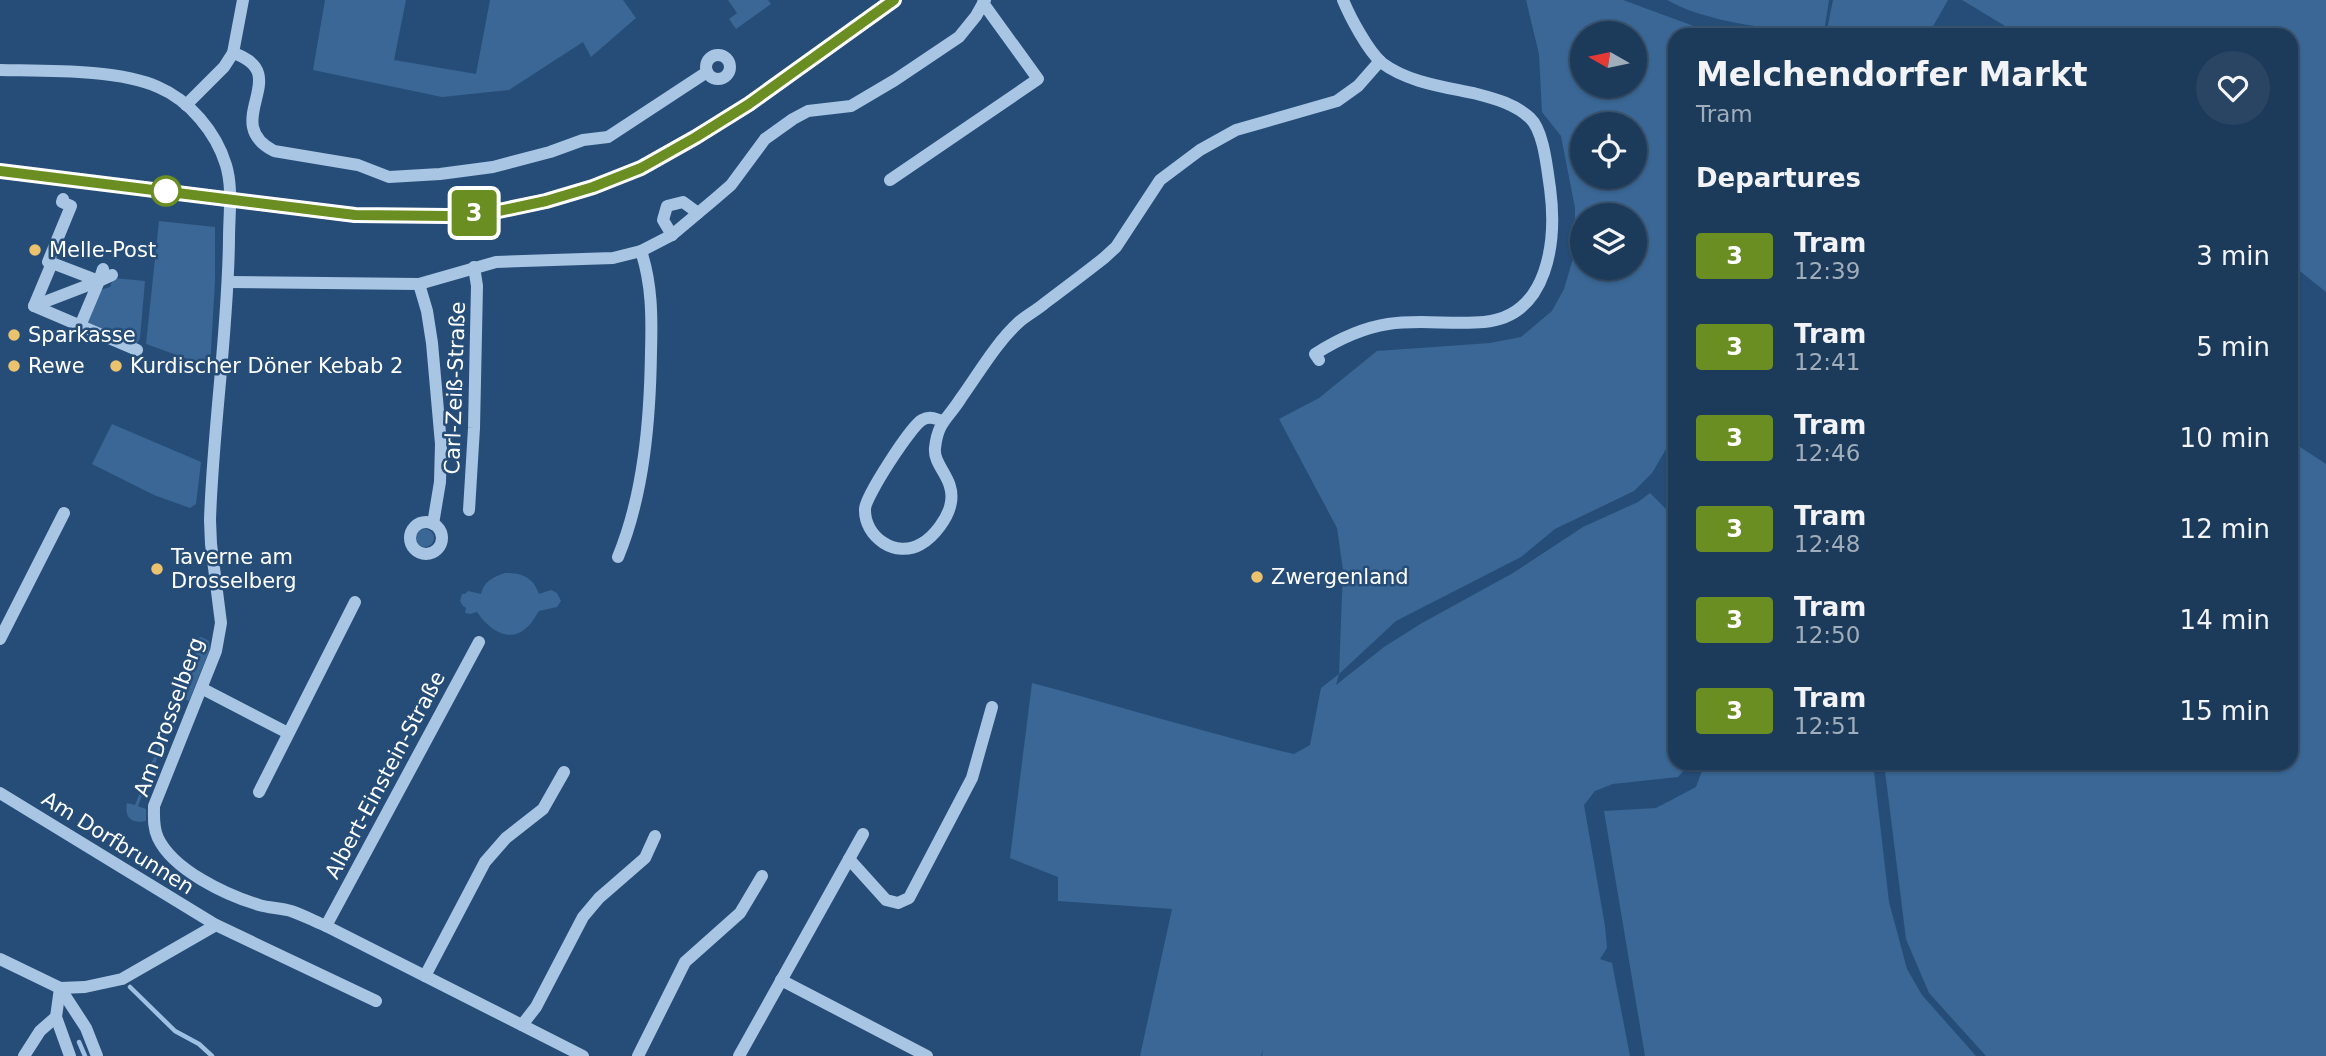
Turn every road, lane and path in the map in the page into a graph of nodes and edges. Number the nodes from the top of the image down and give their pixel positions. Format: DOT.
graph roads {
  1 [pos="243,0"];
  2 [pos="1343,0"];
  3 [pos="984,1"];
  4 [pos="233,53"];
  5 [pos="1380,61"];
  6 [pos="0,70"];
  7 [pos="707,72"];
  8 [pos="186,105"];
  9 [pos="903,172"];
  10 [pos="890,180"];
  11 [pos="911,184"];
  12 [pos="64,199"];
  13 [pos="698,213"];
  14 [pos="672,235"];
  15 [pos="641,251"];
  16 [pos="52,263"];
  17 [pos="474,267"];
  18 [pos="104,275"];
  19 [pos="229,282"];
  20 [pos="419,284"];
  21 [pos="34,306"];
  22 [pos="80,326"];
  23 [pos="137,350"];
  24 [pos="1319,360"];
  25 [pos="942,421"];
  26 [pos="468,510"];
  27 [pos="64,513"];
  28 [pos="433,524"];
  29 [pos="618,557"];
  30 [pos="355,602"];
  31 [pos="0,639"];
  32 [pos="479,642"];
  33 [pos="203,689"];
  34 [pos="992,707"];
  35 [pos="288,733"];
  36 [pos="564,772"];
  37 [pos="258,792"];
  38 [pos="0,793"];
  39 [pos="863,834"];
  40 [pos="655,836"];
  41 [pos="849,859"];
  42 [pos="762,876"];
  43 [pos="216,925"];
  44 [pos="326,926"];
  45 [pos="0,959"];
  46 [pos="425,976"];
  47 [pos="781,980"];
  48 [pos="60,988"];
  49 [pos="376,1001"];
  50 [pos="56,1017"];
  51 [pos="522,1025"];
  52 [pos="24,1056"];
  53 [pos="69,1056"];
  54 [pos="97,1056"];
  55 [pos="583,1056"];
  56 [pos="638,1056"];
  57 [pos="740,1056"];
  58 [pos="927,1056"];
  1 -- 4 [label="street"];
  2 -- 5 [label="street"];
  3 -- 9 [label="street, Carl-Zeiß-Straße"];
  3 -- 13 [label="street, Carl-Zeiß-Straße"];
  4 -- 7 [label="street"];
  4 -- 8 [label="street"];
  5 -- 24 [label="street"];
  5 -- 25 [label="street"];
  6 -- 8 [label="street, Am Drosselberg"];
  8 -- 19 [label="street, Am Drosselberg"];
  9 -- 10 [label="street"];
  9 -- 11 [label="street"];
  12 -- 16 [label="street"];
  13 -- 14 [label="street, Carl-Zeiß-Straße"];
  13 -- 14 [label="street"];
  14 -- 15 [label="street, Carl-Zeiß-Straße"];
  15 -- 17 [label="street, Carl-Zeiß-Straße"];
  15 -- 29 [label="street"];
  16 -- 18 [label="street"];
  16 -- 21 [label="street"];
  17 -- 20 [label="street, Carl-Zeiß-Straße"];
  17 -- 26 [label="street, Carl-Zeiß-Straße"];
  18 -- 21 [label="street"];
  18 -- 22 [label="street"];
  19 -- 20 [label="street, Carl-Zeiß-Straße"];
  19 -- 33 [label="street, Am Drosselberg"];
  20 -- 28 [label="street, Carl-Zeiß-Straße"];
  21 -- 22 [label="street"];
  22 -- 23 [label="street"];
  25 -- 25 [label="street"];
  27 -- 31 [label="street"];
  30 -- 35 [label="street"];
  32 -- 44 [label="street, Albert-Einstein-Straße"];
  33 -- 35 [label="street"];
  33 -- 44 [label="street, Am Drosselberg"];
  34 -- 41 [label="street"];
  35 -- 37 [label="street"];
  36 -- 46 [label="street"];
  38 -- 43 [label="street, Am Dorfbrunnen"];
  39 -- 41 [label="street"];
  40 -- 51 [label="street"];
  41 -- 47 [label="street"];
  42 -- 56 [label="street"];
  43 -- 48 [label="street"];
  43 -- 49 [label="street, Am Dorfbrunnen"];
  44 -- 46 [label="street"];
  45 -- 48 [label="street"];
  46 -- 51 [label="street"];
  47 -- 57 [label="street"];
  47 -- 58 [label="street"];
  48 -- 50 [label="street"];
  48 -- 54 [label="street"];
  50 -- 52 [label="street"];
  50 -- 53 [label="street"];
  51 -- 55 [label="street"];
}
